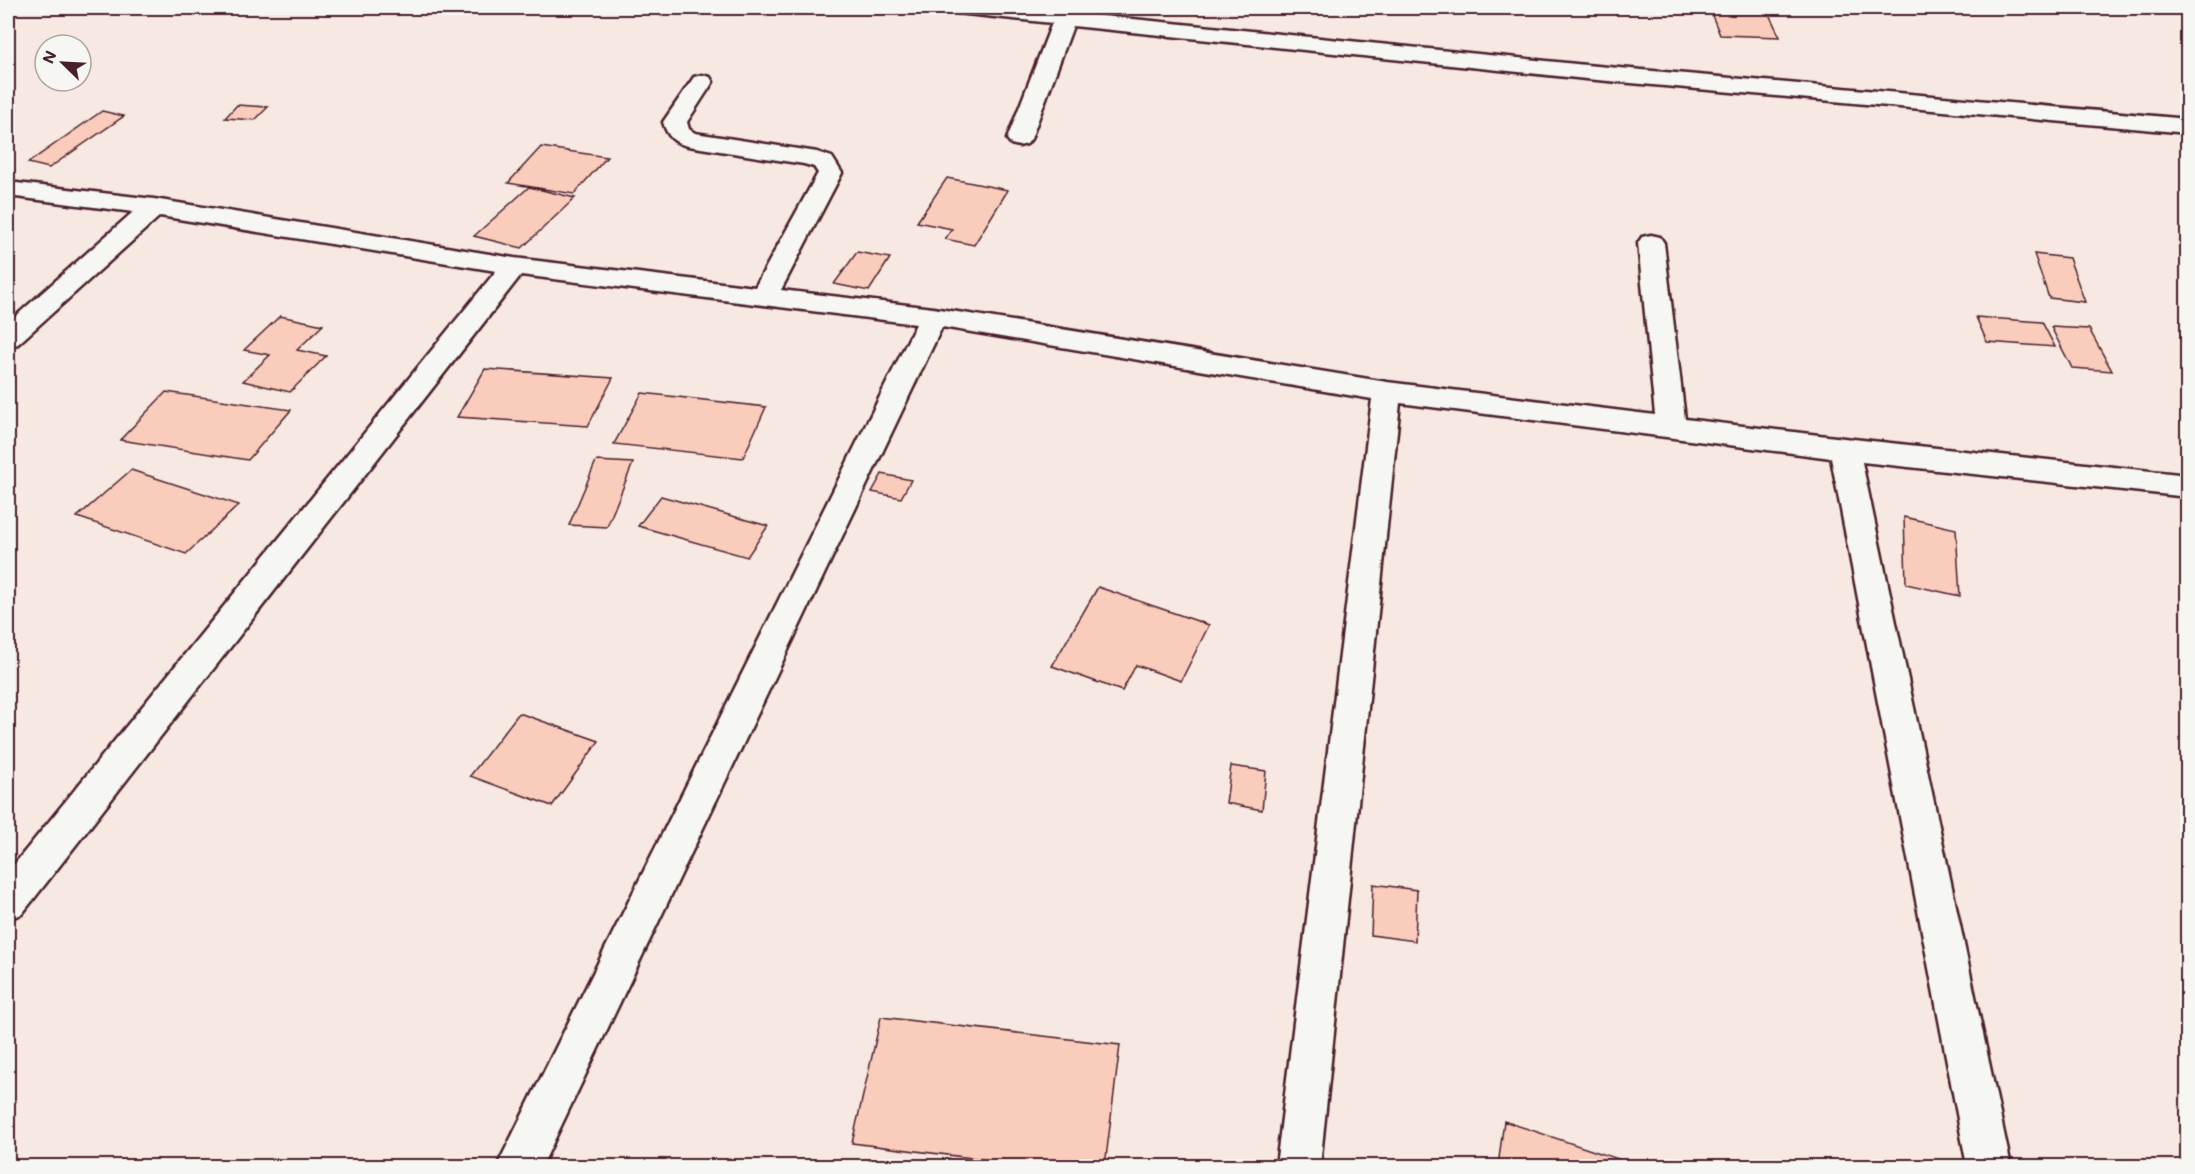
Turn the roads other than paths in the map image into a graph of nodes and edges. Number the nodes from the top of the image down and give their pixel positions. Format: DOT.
graph roads {
  1 [pos="966,8"];
  2 [pos="1065,18"];
  3 [pos="702,82"];
  4 [pos="2187,126"];
  5 [pos="1019,139"];
  6 [pos="8,189"];
  7 [pos="154,207"];
  8 [pos="1651,243"];
  9 [pos="514,266"];
  10 [pos="764,296"];
  11 [pos="933,317"];
  12 [pos="8,338"];
  13 [pos="1388,392"];
  14 [pos="1671,428"];
  15 [pos="1844,449"];
  16 [pos="2187,486"];
  17 [pos="8,901"];
  18 [pos="519,1167"];
  19 [pos="1298,1167"];
  20 [pos="1989,1167"];
  1 -- 2 [label="street"];
  2 -- 4 [label="street"];
  2 -- 5 [label="street"];
  3 -- 10 [label="street"];
  6 -- 7 [label="street"];
  7 -- 9 [label="street"];
  7 -- 12 [label="street"];
  8 -- 14 [label="street"];
  9 -- 10 [label="street"];
  9 -- 17 [label="street"];
  10 -- 11 [label="street"];
  11 -- 13 [label="street"];
  11 -- 18 [label="street"];
  13 -- 14 [label="street"];
  13 -- 19 [label="street"];
  14 -- 15 [label="street"];
  15 -- 16 [label="street"];
  15 -- 20 [label="street"];
}
